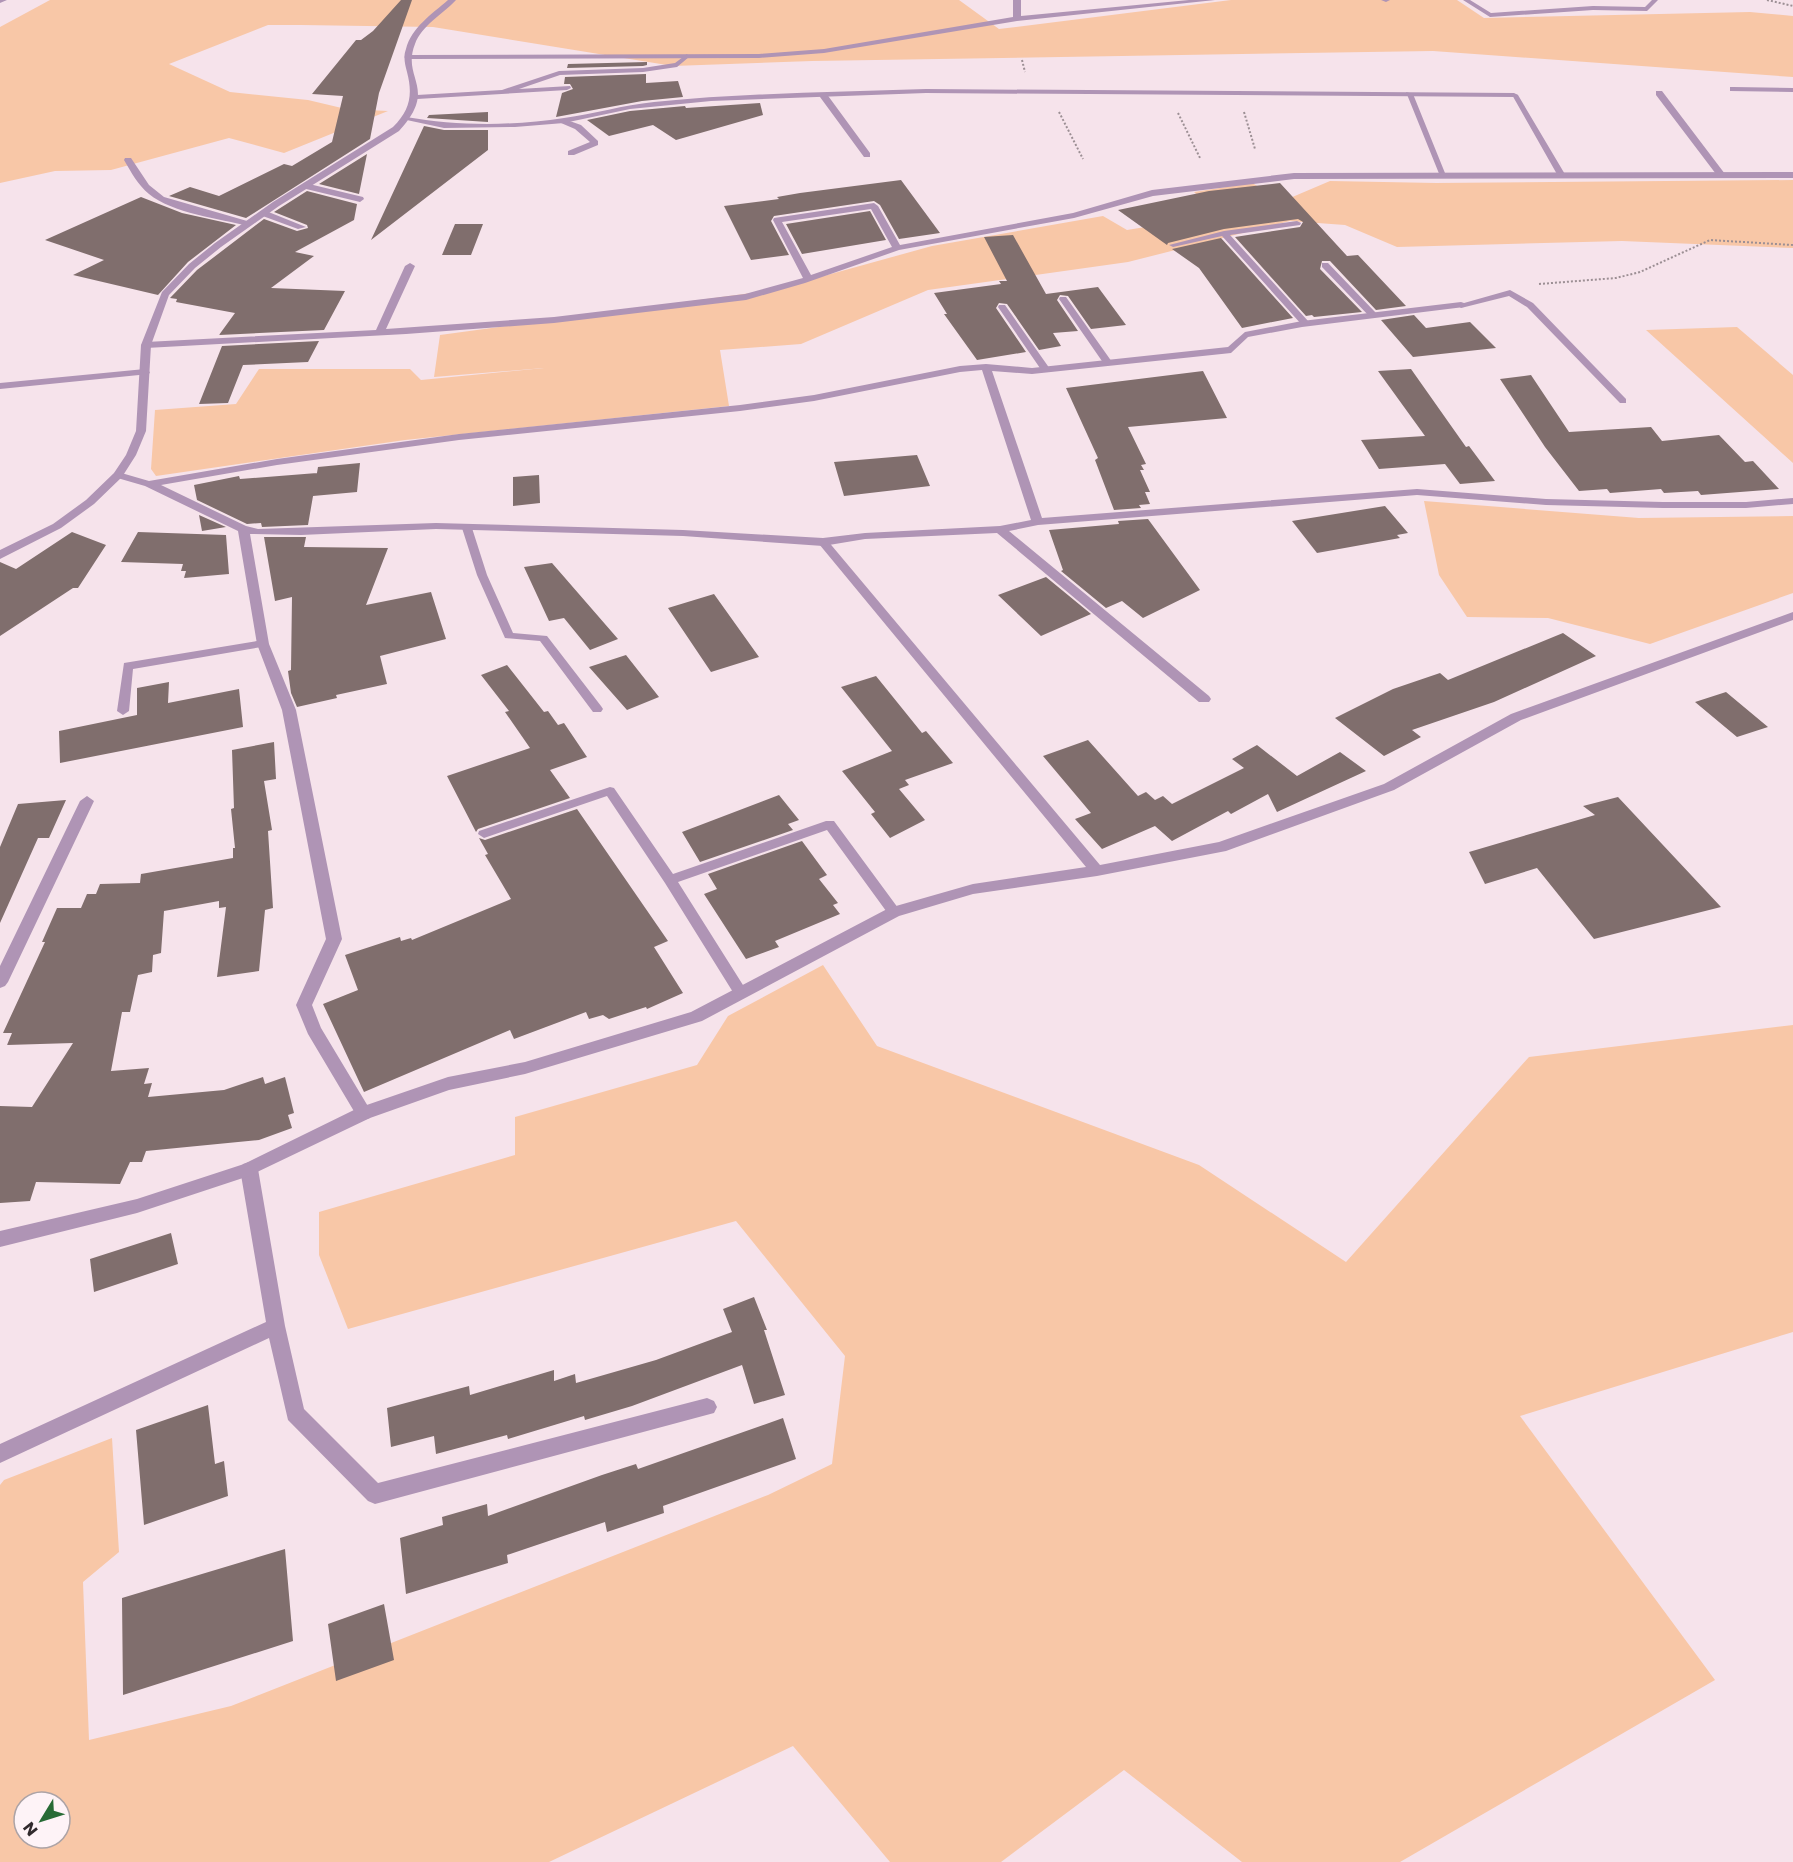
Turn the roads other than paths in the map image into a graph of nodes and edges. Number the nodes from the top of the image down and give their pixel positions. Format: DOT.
graph roads {
  1 [pos="453,0"];
  2 [pos="1017,0"];
  3 [pos="1211,0"];
  4 [pos="1466,0"];
  5 [pos="1655,0"];
  6 [pos="1017,19"];
  7 [pos="687,56"];
  8 [pos="408,57"];
  9 [pos="567,88"];
  10 [pos="1733,89"];
  11 [pos="1793,90"];
  12 [pos="502,92"];
  13 [pos="1659,93"];
  14 [pos="822,94"];
  15 [pos="1409,94"];
  16 [pos="1514,95"];
  17 [pos="417,97"];
  18 [pos="406,119"];
  19 [pos="564,121"];
  20 [pos="571,153"];
  21 [pos="867,155"];
  22 [pos="128,160"];
  23 [pos="1793,175"];
  24 [pos="1444,176"];
  25 [pos="1562,176"];
  26 [pos="1722,176"];
  27 [pos="306,186"];
  28 [pos="360,199"];
  29 [pos="263,213"];
  30 [pos="249,223"];
  31 [pos="1297,223"];
  32 [pos="301,227"];
  33 [pos="1224,233"];
  34 [pos="1173,245"];
  35 [pos="897,248"];
  36 [pos="1325,265"];
  37 [pos="410,266"];
  38 [pos="808,279"];
  39 [pos="1063,299"];
  40 [pos="1461,305"];
  41 [pos="1002,307"];
  42 [pos="1373,315"];
  43 [pos="1305,323"];
  44 [pos="380,333"];
  45 [pos="146,345"];
  46 [pos="1107,362"];
  47 [pos="986,367"];
  48 [pos="1045,369"];
  49 [pos="145,372"];
  50 [pos="0,386"];
  51 [pos="1623,401"];
  52 [pos="118,475"];
  53 [pos="149,484"];
  54 [pos="1793,501"];
  55 [pos="1038,522"];
  56 [pos="467,528"];
  57 [pos="243,529"];
  58 [pos="1000,529"];
  59 [pos="823,542"];
  60 [pos="0,555"];
  61 [pos="1793,616"];
  62 [pos="263,644"];
  63 [pos="1204,699"];
  64 [pos="597,709"];
  65 [pos="123,711"];
  66 [pos="87,801"];
  67 [pos="484,834"];
  68 [pos="1096,871"];
  69 [pos="670,880"];
  70 [pos="894,912"];
  71 [pos="0,982"];
  72 [pos="741,993"];
  73 [pos="364,1113"];
  74 [pos="249,1168"];
  75 [pos="0,1239"];
  76 [pos="276,1326"];
  77 [pos="707,1407"];
  78 [pos="0,1454"];
  1 -- 8 [label="street"];
  2 -- 6 [label="street"];
  3 -- 6 [label="street"];
  4 -- 5 [label="lane"];
  6 -- 7 [label="street"];
  7 -- 8 [label="street"];
  7 -- 12 [label="lane"];
  8 -- 17 [label="street"];
  9 -- 12 [label="lane"];
  10 -- 11 [label="lane"];
  12 -- 17 [label="lane"];
  13 -- 26 [label="lane"];
  14 -- 15 [label="street"];
  14 -- 19 [label="street"];
  14 -- 21 [label="lane"];
  15 -- 16 [label="street"];
  15 -- 24 [label="lane"];
  16 -- 25 [label="lane"];
  17 -- 18 [label="street"];
  18 -- 19 [label="street"];
  18 -- 27 [label="street"];
  19 -- 20 [label="lane"];
  22 -- 30 [label="street"];
  23 -- 26 [label="street"];
  24 -- 25 [label="street"];
  24 -- 35 [label="street"];
  25 -- 26 [label="street"];
  27 -- 28 [label="street"];
  27 -- 29 [label="street"];
  29 -- 30 [label="street"];
  29 -- 32 [label="street"];
  30 -- 45 [label="street"];
  31 -- 33 [label="lane"];
  33 -- 34 [label="lane"];
  33 -- 43 [label="lane"];
  35 -- 38 [label="street"];
  35 -- 38 [label="street"];
  36 -- 42 [label="lane"];
  37 -- 44 [label="street"];
  38 -- 44 [label="street"];
  39 -- 46 [label="lane"];
  40 -- 42 [label="street"];
  40 -- 51 [label="lane"];
  41 -- 48 [label="lane"];
  42 -- 43 [label="street"];
  43 -- 46 [label="street"];
  44 -- 45 [label="street"];
  45 -- 49 [label="street"];
  46 -- 48 [label="street"];
  47 -- 48 [label="street"];
  47 -- 53 [label="street"];
  47 -- 55 [label="street"];
  49 -- 50 [label="street"];
  49 -- 52 [label="street"];
  52 -- 53 [label="street"];
  52 -- 60 [label="street"];
  53 -- 57 [label="street"];
  54 -- 55 [label="street"];
  55 -- 58 [label="street"];
  56 -- 57 [label="street"];
  56 -- 59 [label="street"];
  56 -- 64 [label="lane"];
  57 -- 62 [label="street"];
  58 -- 59 [label="street"];
  58 -- 63 [label="street"];
  59 -- 68 [label="street"];
  61 -- 68 [label="street"];
  62 -- 65 [label="lane"];
  62 -- 73 [label="street"];
  66 -- 71 [label="street"];
  67 -- 69 [label="lane"];
  68 -- 70 [label="street"];
  69 -- 70 [label="lane"];
  69 -- 72 [label="lane"];
  70 -- 72 [label="street"];
  72 -- 73 [label="street"];
  73 -- 74 [label="street"];
  74 -- 75 [label="street"];
  74 -- 76 [label="street"];
  76 -- 77 [label="street"];
  76 -- 78 [label="street"];
}
